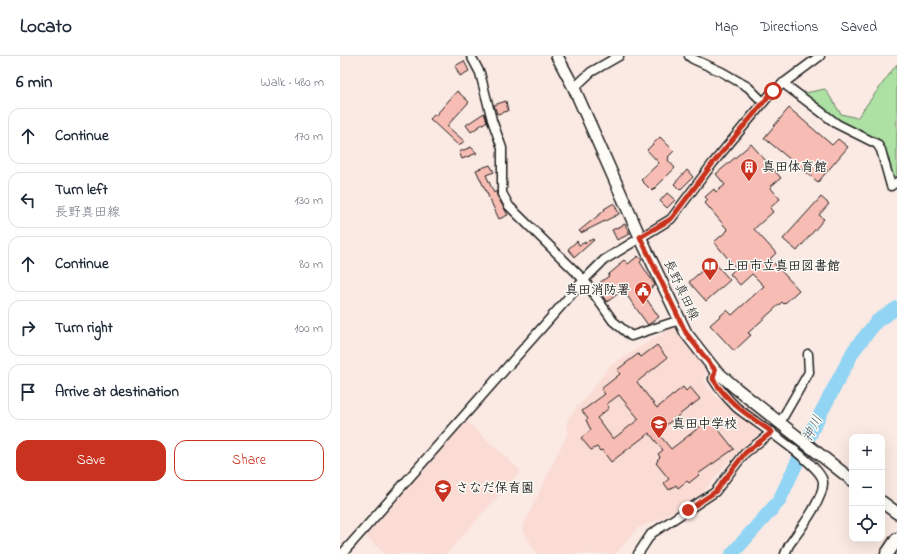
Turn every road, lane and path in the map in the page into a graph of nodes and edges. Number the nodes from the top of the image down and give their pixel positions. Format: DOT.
graph roads {
  1 [pos="471,56"];
  2 [pos="557,56"];
  3 [pos="619,56"];
  4 [pos="689,56"];
  5 [pos="820,56"];
  6 [pos="783,83"];
  7 [pos="574,88"];
  8 [pos="763,102"];
  9 [pos="897,182"];
  10 [pos="640,237"];
  11 [pos="584,280"];
  12 [pos="680,320"];
  13 [pos="808,354"];
  14 [pos="715,370"];
  15 [pos="782,422"];
  16 [pos="772,432"];
  17 [pos="849,478"];
  18 [pos="885,504"];
  19 [pos="897,513"];
  20 [pos="897,539"];
  21 [pos="342,554"];
  22 [pos="638,554"];
  23 [pos="785,554"];
  24 [pos="887,554"];
  1 -- 11 [label="street"];
  2 -- 7 [label="main road, 長野真田線"];
  3 -- 7 [label="street"];
  4 -- 8 [label="street"];
  5 -- 6 [label="street"];
  6 -- 8 [label="street"];
  6 -- 9 [label="street"];
  7 -- 10 [label="main road, 長野真田線"];
  8 -- 10 [label="street"];
  10 -- 11 [label="street"];
  10 -- 12 [label="main road, 長野真田線"];
  11 -- 12 [label="street"];
  11 -- 21 [label="street"];
  12 -- 14 [label="main road, 長野真田線"];
  13 -- 15 [label="street"];
  14 -- 15 [label="main road, 長野真田線"];
  14 -- 16 [label="street"];
  15 -- 17 [label="main road, 長野真田線"];
  16 -- 22 [label="street"];
  16 -- 23 [label="street"];
  18 -- 19 [label="main road"];
  20 -- 24 [label="highway"];
}
